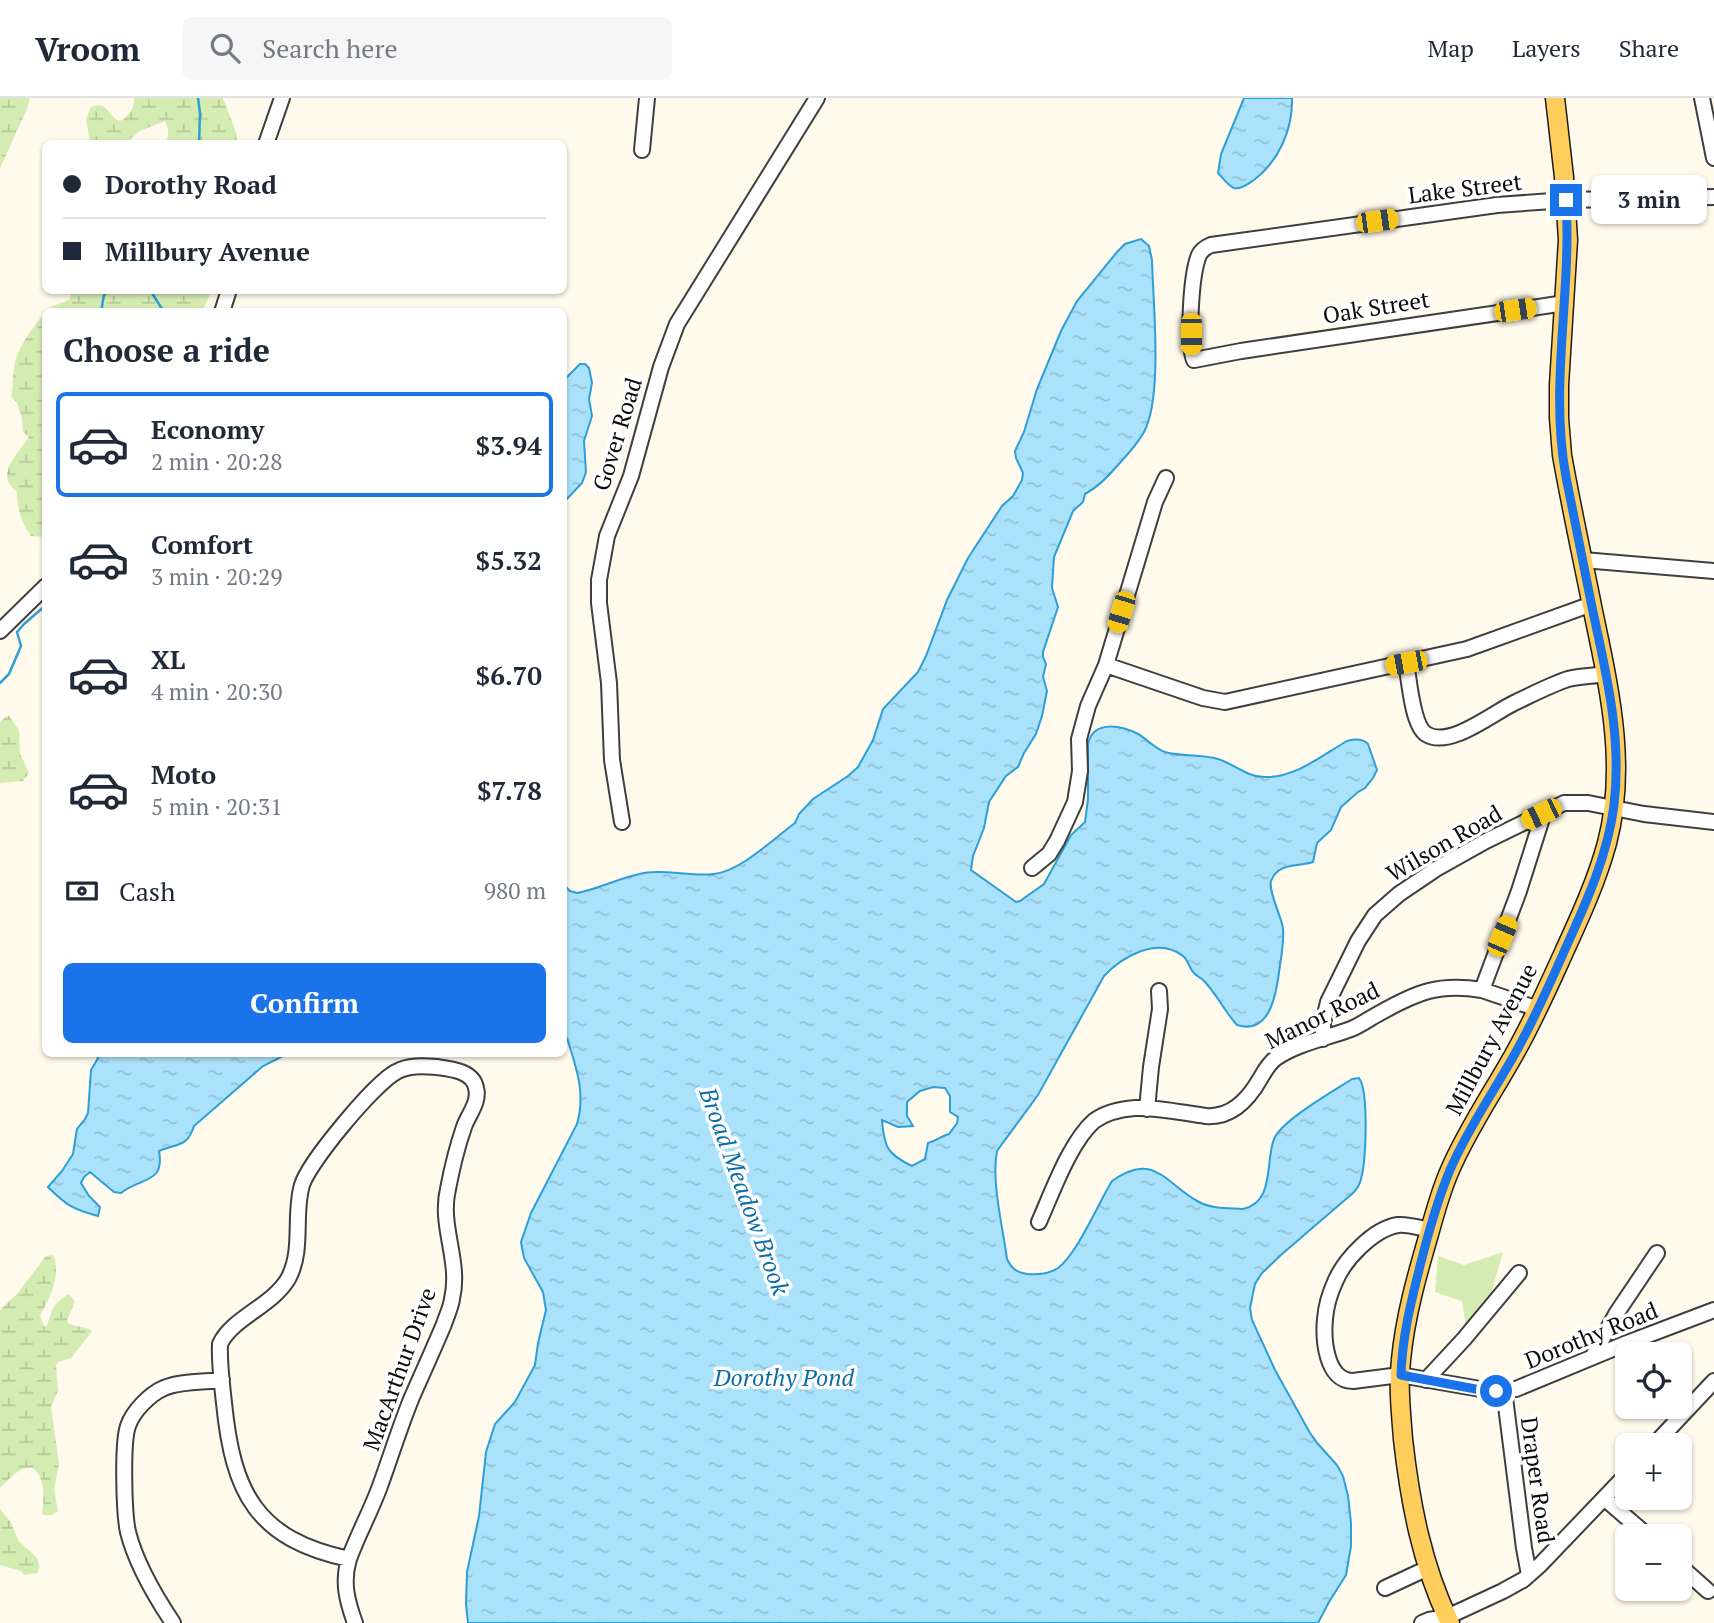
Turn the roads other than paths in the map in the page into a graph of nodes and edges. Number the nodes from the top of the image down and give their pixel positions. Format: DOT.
graph roads {
  1 [pos="282,98"];
  2 [pos="647,98"];
  3 [pos="817,98"];
  4 [pos="1555,98"];
  5 [pos="1702,98"];
  6 [pos="266,140"];
  7 [pos="642,150"];
  8 [pos="1714,158"];
  9 [pos="1714,197"];
  10 [pos="1566,200"];
  11 [pos="1565,303"];
  12 [pos="1194,360"];
  13 [pos="1166,478"];
  14 [pos="1583,560"];
  15 [pos="1714,571"];
  16 [pos="42,590"];
  17 [pos="1591,604"];
  18 [pos="0,631"];
  19 [pos="1406,663"];
  20 [pos="1106,665"];
  21 [pos="1606,674"];
  22 [pos="1614,808"];
  23 [pos="1544,812"];
  24 [pos="622,822"];
  25 [pos="1714,822"];
  26 [pos="1032,868"];
  27 [pos="1482,990"];
  28 [pos="1158,991"];
  29 [pos="1538,1009"];
  30 [pos="1323,1039"];
  31 [pos="1147,1109"];
  32 [pos="1039,1222"];
  33 [pos="1430,1230"];
  34 [pos="1657,1253"];
  35 [pos="1519,1273"];
  36 [pos="1714,1310"];
  37 [pos="1593,1356"];
  38 [pos="1401,1375"];
  39 [pos="222,1380"];
  40 [pos="1426,1380"];
  41 [pos="1714,1381"];
  42 [pos="1504,1390"];
  43 [pos="1665,1433"];
  44 [pos="1615,1487"];
  45 [pos="1604,1498"];
  46 [pos="1634,1524"];
  47 [pos="349,1559"];
  48 [pos="1428,1568"];
  49 [pos="1529,1575"];
  50 [pos="1692,1577"];
  51 [pos="1385,1588"];
  52 [pos="1708,1591"];
  53 [pos="1448,1620"];
  54 [pos="173,1623"];
  55 [pos="355,1623"];
  56 [pos="1422,1623"];
  1 -- 6 [label="street"];
  2 -- 7 [label="street"];
  3 -- 24 [label="street, Gover Road"];
  4 -- 10 [label="main road, Millbury Avenue"];
  5 -- 8 [label="street"];
  9 -- 10 [label="street, Lake Street"];
  10 -- 11 [label="main road, Millbury Avenue"];
  10 -- 12 [label="street, Lake Street"];
  11 -- 12 [label="street, Oak Street"];
  11 -- 14 [label="main road, Millbury Avenue"];
  13 -- 20 [label="street"];
  14 -- 15 [label="street"];
  14 -- 17 [label="main road, Millbury Avenue"];
  16 -- 18 [label="street"];
  17 -- 19 [label="street"];
  17 -- 21 [label="main road, Millbury Avenue"];
  19 -- 20 [label="street"];
  19 -- 21 [label="street"];
  20 -- 26 [label="street"];
  21 -- 22 [label="main road, Millbury Avenue"];
  22 -- 23 [label="street, Wilson Road"];
  22 -- 25 [label="street, Wilson Road"];
  22 -- 29 [label="main road, Millbury Avenue"];
  23 -- 27 [label="street"];
  23 -- 30 [label="street, Wilson Road"];
  27 -- 29 [label="street, Manor Road"];
  27 -- 30 [label="street, Manor Road"];
  28 -- 31 [label="street"];
  29 -- 33 [label="main road, Millbury Avenue"];
  30 -- 31 [label="street, Manor Road"];
  31 -- 32 [label="street, Manor Road"];
  33 -- 38 [label="main road, Millbury Avenue"];
  33 -- 38 [label="street, Dorothy Road"];
  34 -- 37 [label="street"];
  35 -- 40 [label="street"];
  36 -- 37 [label="street, Dorothy Road"];
  37 -- 42 [label="street, Dorothy Road"];
  38 -- 40 [label="street, Dorothy Road"];
  38 -- 48 [label="main road, Millbury Avenue"];
  39 -- 47 [label="street"];
  39 -- 47 [label="street, MacArthur Drive"];
  39 -- 54 [label="street"];
  40 -- 42 [label="street, Dorothy Road"];
  41 -- 43 [label="street"];
  42 -- 49 [label="street, Draper Road"];
  44 -- 45 [label="street"];
  45 -- 46 [label="street"];
  45 -- 49 [label="street"];
  47 -- 55 [label="street, MacArthur Drive"];
  48 -- 51 [label="street"];
  48 -- 53 [label="main road, Millbury Avenue"];
  49 -- 53 [label="street"];
  50 -- 52 [label="street"];
  53 -- 56 [label="street"];
}
